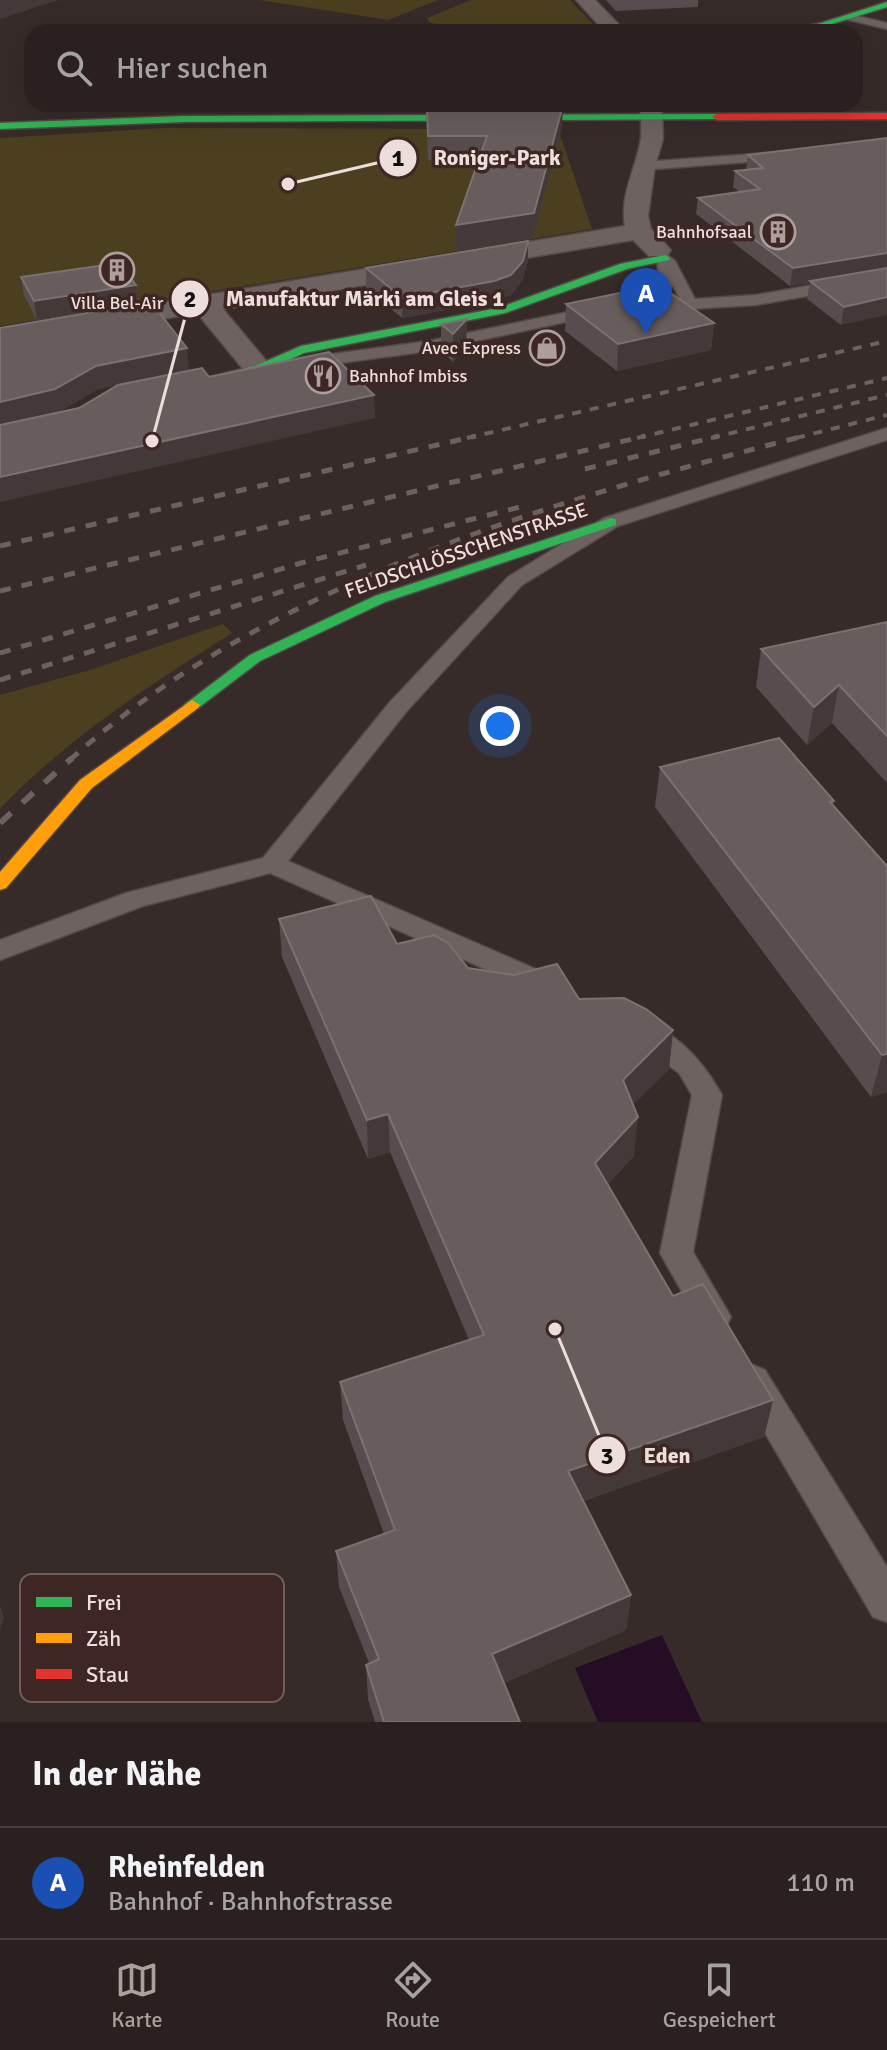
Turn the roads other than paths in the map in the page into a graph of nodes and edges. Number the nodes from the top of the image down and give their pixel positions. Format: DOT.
graph roads {
  1 [pos="585,0"];
  2 [pos="887,4"];
  3 [pos="849,17"];
  4 [pos="608,24"];
  5 [pos="819,24"];
  6 [pos="887,26"];
  7 [pos="652,112"];
  8 [pos="887,116"];
  9 [pos="0,126"];
  10 [pos="801,154"];
  11 [pos="643,166"];
  12 [pos="639,231"];
  13 [pos="665,258"];
  14 [pos="887,277"];
  15 [pos="204,304"];
  16 [pos="0,338"];
  17 [pos="258,369"];
  18 [pos="185,383"];
  19 [pos="887,434"];
  20 [pos="611,522"];
  21 [pos="272,864"];
  22 [pos="0,884"];
  23 [pos="0,950"];
  24 [pos="576,999"];
  25 [pos="615,1018"];
  26 [pos="887,1603"];
  1 -- 4 [label="street"];
  2 -- 3 [label="street"];
  3 -- 5 [label="street"];
  3 -- 6 [label="lane"];
  7 -- 8 [label="street"];
  7 -- 9 [label="street"];
  7 -- 11 [label="street"];
  10 -- 11 [label="lane"];
  11 -- 12 [label="street"];
  12 -- 13 [label="street"];
  12 -- 15 [label="street"];
  13 -- 14 [label="lane"];
  13 -- 17 [label="street"];
  13 -- 17 [label="lane"];
  15 -- 16 [label="street"];
  15 -- 17 [label="street"];
  17 -- 18 [label="street"];
  19 -- 20 [label="lane"];
  20 -- 21 [label="lane"];
  20 -- 22 [label="street, FELDSCHLÖSSCHENSTRASSE"];
  21 -- 23 [label="lane"];
  21 -- 24 [label="lane"];
  25 -- 26 [label="lane"];
}
